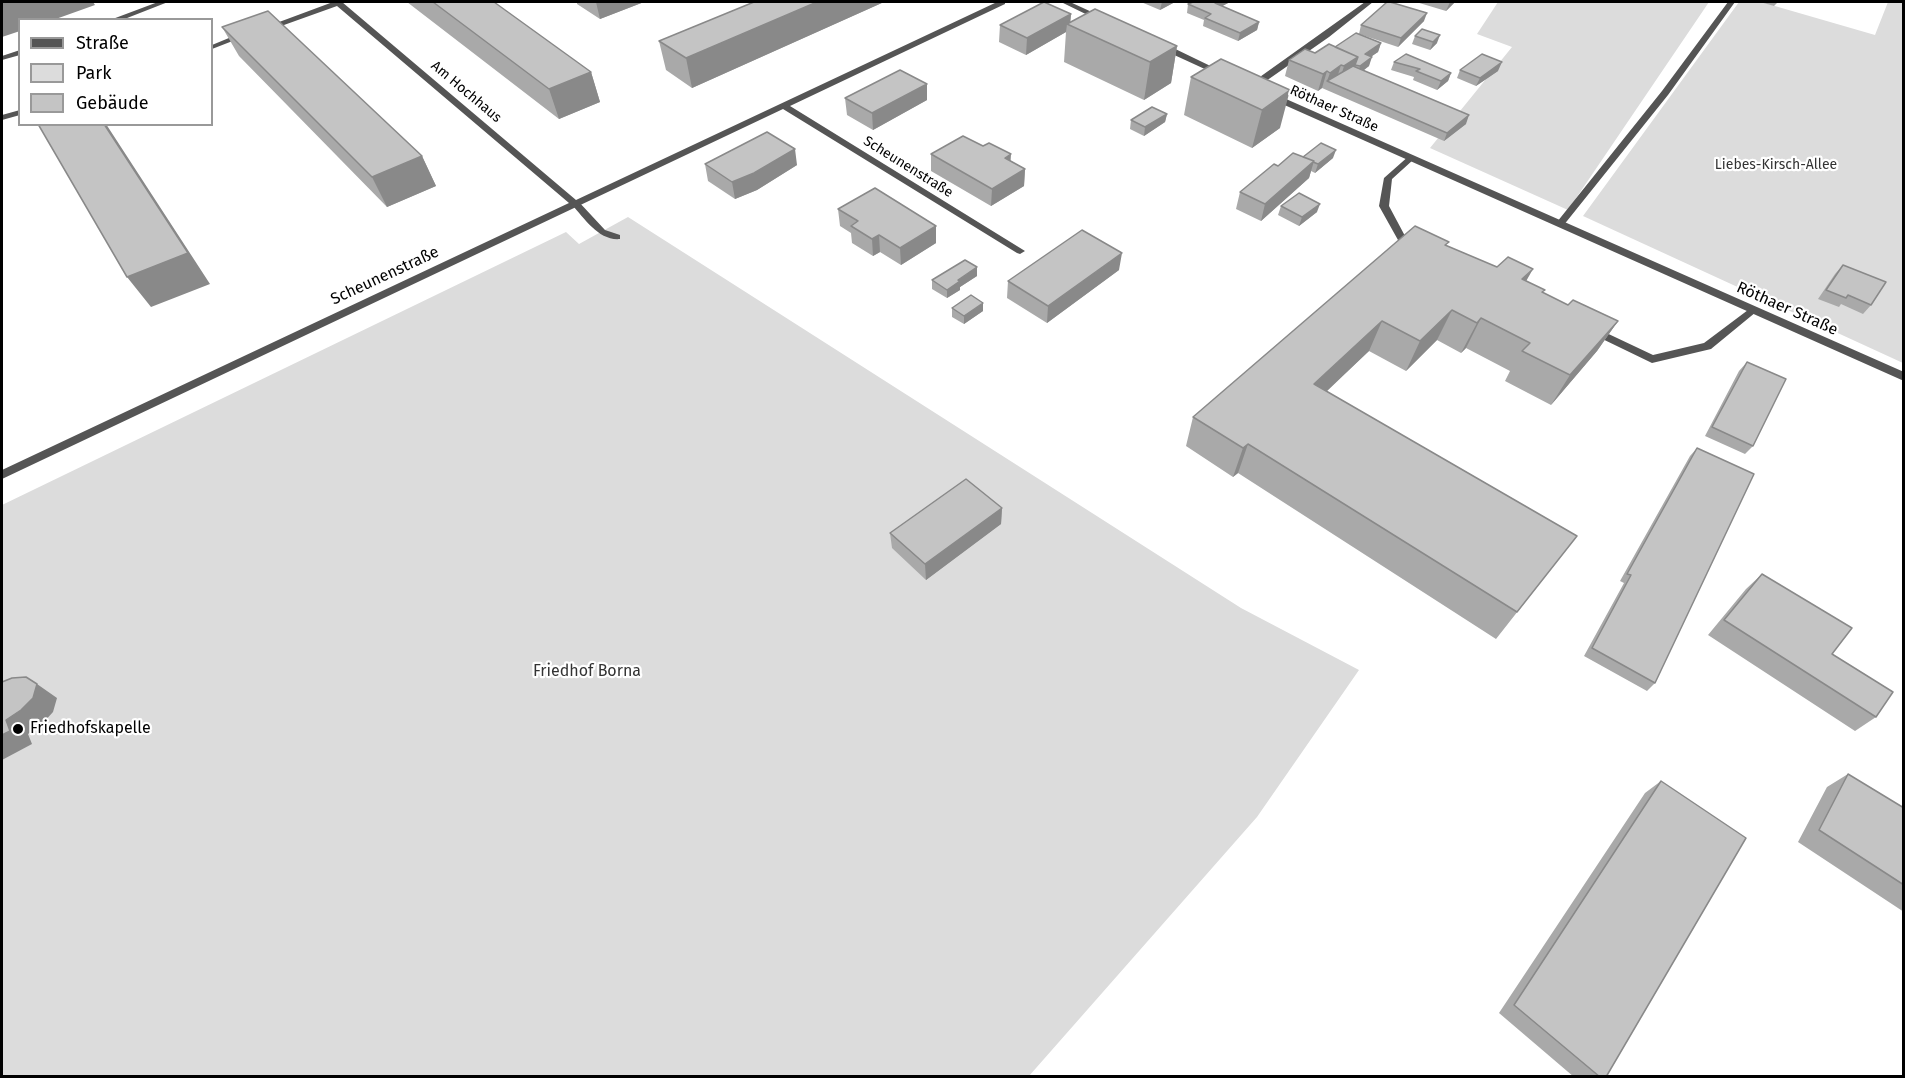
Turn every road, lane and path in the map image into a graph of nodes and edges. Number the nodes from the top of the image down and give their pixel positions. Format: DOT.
graph roads {
  1 [pos="164,2"];
  2 [pos="338,2"];
  3 [pos="980,2"];
  4 [pos="1002,2"];
  5 [pos="1065,2"];
  6 [pos="1369,2"];
  7 [pos="1731,2"];
  8 [pos="990,7"];
  9 [pos="119,18"];
  10 [pos="1114,24"];
  11 [pos="1155,43"];
  12 [pos="213,47"];
  13 [pos="18,53"];
  14 [pos="2,58"];
  15 [pos="1230,77"];
  16 [pos="1241,82"];
  17 [pos="1252,87"];
  18 [pos="783,105"];
  19 [pos="18,113"];
  20 [pos="2,118"];
  21 [pos="1410,158"];
  22 [pos="574,202"];
  23 [pos="1560,224"];
  24 [pos="617,237"];
  25 [pos="1422,248"];
  26 [pos="1020,251"];
  27 [pos="1752,310"];
  28 [pos="1589,329"];
  29 [pos="1904,377"];
  30 [pos="2,475"];
  1 -- 9 [label="street"];
  2 -- 12 [label="street, Am Hochhaus"];
  2 -- 22 [label="street, Am Hochhaus"];
  3 -- 8 [label="street"];
  4 -- 8 [label="street, Scheunenstraße"];
  5 -- 10 [label="street"];
  6 -- 17 [label="street"];
  7 -- 23 [label="street"];
  8 -- 18 [label="street, Scheunenstraße"];
  11 -- 15 [label="street"];
  13 -- 14 [label="street"];
  16 -- 17 [label="street, Röthaer Straße"];
  17 -- 21 [label="street, Röthaer Straße"];
  18 -- 22 [label="street, Scheunenstraße"];
  18 -- 26 [label="street, Scheunenstraße"];
  19 -- 20 [label="street"];
  21 -- 23 [label="street, Röthaer Straße"];
  21 -- 25 [label="street"];
  22 -- 24 [label="street, Am Hochhaus"];
  22 -- 30 [label="street, Scheunenstraße"];
  23 -- 27 [label="street, Röthaer Straße"];
  27 -- 28 [label="street"];
  27 -- 29 [label="street, Röthaer Straße"];
}
